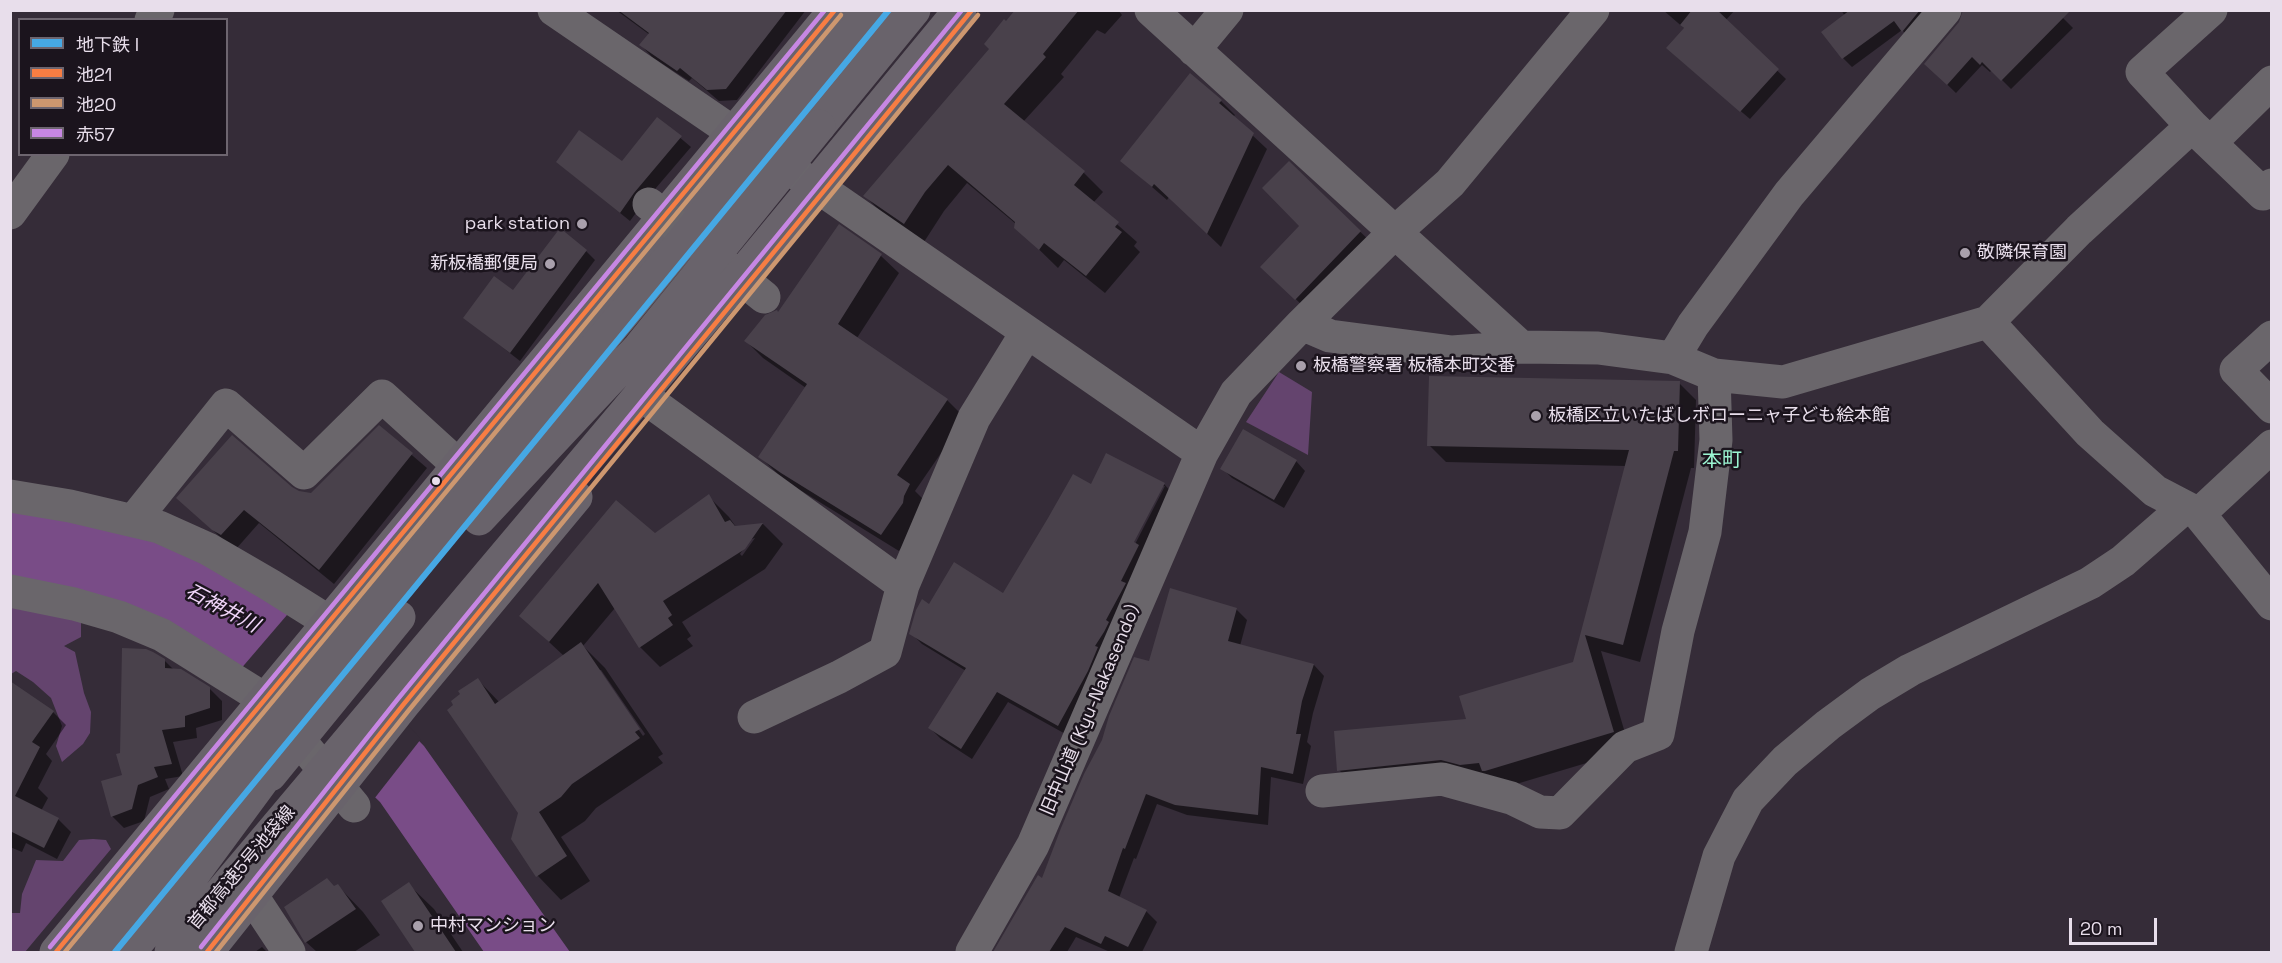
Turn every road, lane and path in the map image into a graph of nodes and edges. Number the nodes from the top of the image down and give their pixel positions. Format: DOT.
graph roads {
  1 [pos="554,10"];
  2 [pos="835,10"];
  3 [pos="872,10"];
  4 [pos="914,10"];
  5 [pos="960,10"];
  6 [pos="972,10"];
  7 [pos="1150,10"];
  8 [pos="1227,10"];
  9 [pos="1593,10"];
  10 [pos="1945,10"];
  11 [pos="2211,10"];
  12 [pos="1194,50"];
  13 [pos="2271,82"];
  14 [pos="734,133"];
  15 [pos="2201,134"];
  16 [pos="52,156"];
  17 [pos="2271,185"];
  18 [pos="825,192"];
  19 [pos="649,204"];
  20 [pos="10,213"];
  21 [pos="1394,233"];
  22 [pos="764,297"];
  23 [pos="1988,322"];
  24 [pos="1302,324"];
  25 [pos="1027,332"];
  26 [pos="2271,337"];
  27 [pos="1521,347"];
  28 [pos="1673,358"];
  29 [pos="1714,375"];
  30 [pos="652,404"];
  31 [pos="2271,407"];
  32 [pos="2271,446"];
  33 [pos="1202,453"];
  34 [pos="459,466"];
  35 [pos="10,496"];
  36 [pos="2192,510"];
  37 [pos="134,520"];
  38 [pos="903,585"];
  39 [pos="2266,585"];
  40 [pos="10,591"];
  41 [pos="326,626"];
  42 [pos="266,700"];
  43 [pos="754,717"];
  44 [pos="346,791"];
  45 [pos="1322,791"];
  46 [pos="252,896"];
  47 [pos="56,952"];
  48 [pos="90,952"];
  49 [pos="127,952"];
  50 [pos="171,952"];
  51 [pos="207,952"];
  52 [pos="290,952"];
  53 [pos="972,952"];
  54 [pos="1691,952"];
  1 -- 14 [label="street"];
  2 -- 14 [label="highway"];
  3 -- 48 [label="highway, bridge"];
  4 -- 49 [label="highway, bridge"];
  5 -- 50 [label="highway, 首都高速5号池袋線, bridge"];
  6 -- 18 [label="highway"];
  7 -- 12 [label="street"];
  8 -- 12 [label="street"];
  9 -- 21 [label="street, 旧中山道 (Kyu-Nakasendo）"];
  10 -- 28 [label="street"];
  11 -- 15 [label="street"];
  12 -- 21 [label="street"];
  13 -- 15 [label="street"];
  14 -- 18 [label="street"];
  14 -- 34 [label="highway"];
  14 -- 49 [label="highway, bridge"];
  15 -- 17 [label="street"];
  15 -- 23 [label="street"];
  16 -- 20 [label="street"];
  18 -- 25 [label="street"];
  18 -- 30 [label="highway"];
  19 -- 22 [label="street, bridge"];
  21 -- 24 [label="street, 旧中山道 (Kyu-Nakasendo）"];
  21 -- 27 [label="street"];
  23 -- 29 [label="street"];
  23 -- 36 [label="street"];
  24 -- 27 [label="street"];
  24 -- 33 [label="street, 旧中山道 (Kyu-Nakasendo）"];
  25 -- 33 [label="street"];
  25 -- 38 [label="street"];
  26 -- 31 [label="street"];
  27 -- 28 [label="street"];
  28 -- 29 [label="street"];
  29 -- 45 [label="street"];
  30 -- 38 [label="street"];
  30 -- 44 [label="highway"];
  32 -- 36 [label="street"];
  33 -- 53 [label="street, 旧中山道 (Kyu-Nakasendo）"];
  34 -- 37 [label="street"];
  34 -- 41 [label="highway"];
  35 -- 37 [label="street"];
  36 -- 39 [label="street"];
  36 -- 54 [label="street"];
  37 -- 41 [label="street"];
  38 -- 43 [label="street"];
  40 -- 42 [label="street"];
  41 -- 42 [label="highway"];
  42 -- 44 [label="street"];
  42 -- 47 [label="highway"];
  44 -- 46 [label="highway"];
  46 -- 51 [label="highway"];
  46 -- 52 [label="street"];
}
